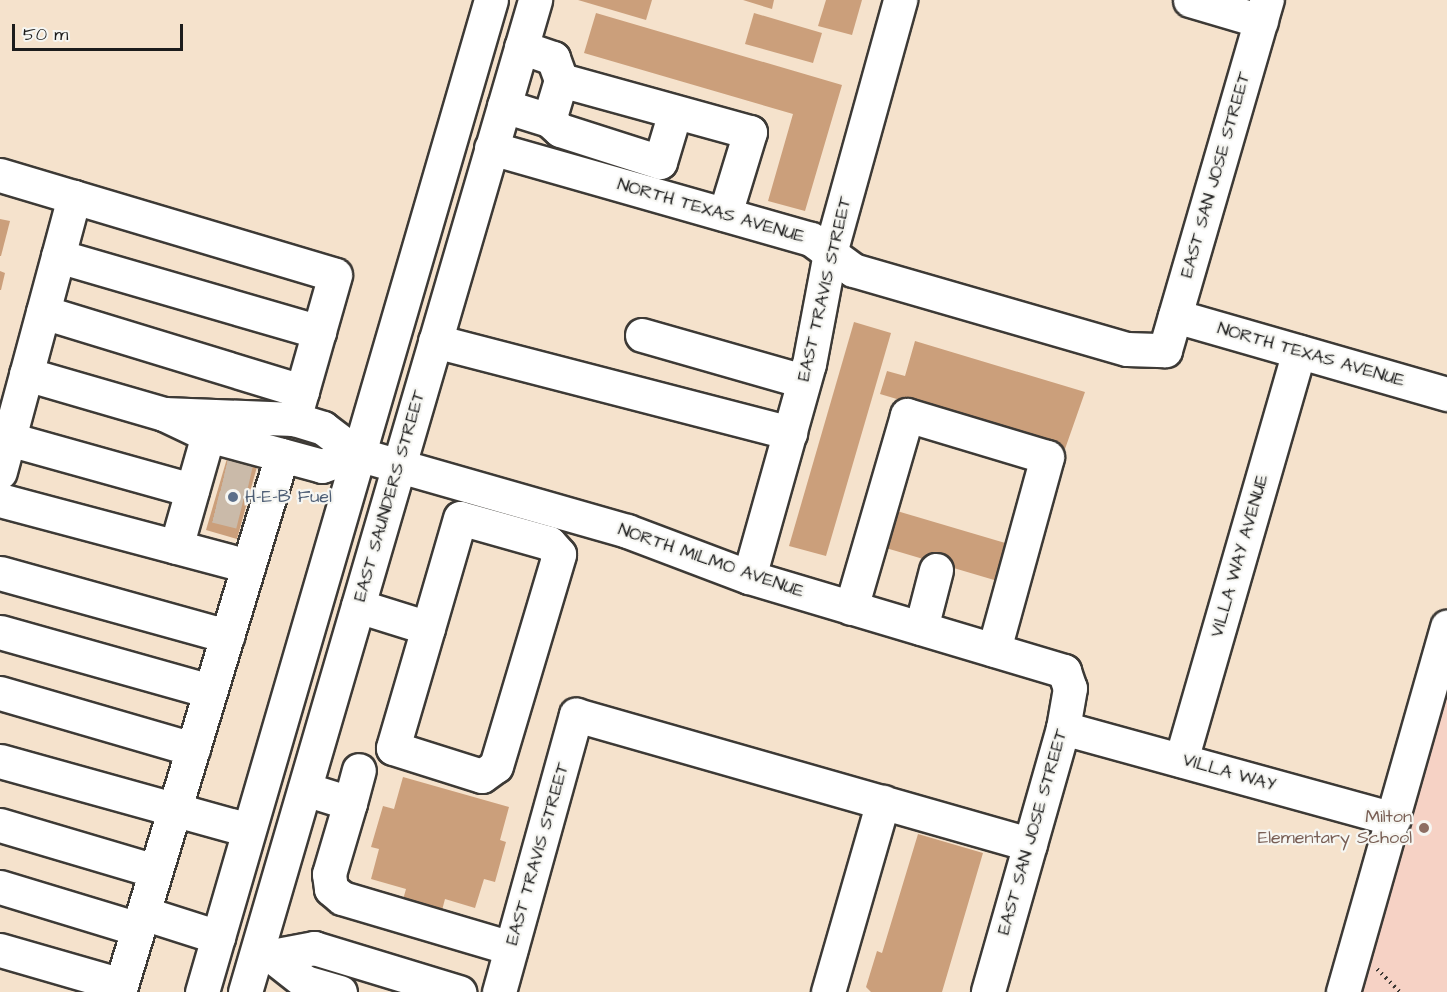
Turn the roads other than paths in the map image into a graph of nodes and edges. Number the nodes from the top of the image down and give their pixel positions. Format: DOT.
graph roads {
  1 [pos="491,0"];
  2 [pos="513,0"];
  3 [pos="535,0"];
  4 [pos="900,0"];
  5 [pos="1190,0"];
  6 [pos="1264,10"];
  7 [pos="521,46"];
  8 [pos="561,80"];
  9 [pos="504,106"];
  10 [pos="675,112"];
  11 [pos="549,120"];
  12 [pos="491,148"];
  13 [pos="0,175"];
  14 [pos="74,197"];
  15 [pos="725,214"];
  16 [pos="471,219"];
  17 [pos="830,253"];
  18 [pos="58,256"];
  19 [pos="43,312"];
  20 [pos="1175,316"];
  21 [pos="319,332"];
  22 [pos="642,335"];
  23 [pos="435,341"];
  24 [pos="1165,350"];
  25 [pos="1299,352"];
  26 [pos="26,374"];
  27 [pos="804,381"];
  28 [pos="1447,394"];
  29 [pos="298,405"];
  30 [pos="164,414"];
  31 [pos="790,433"];
  32 [pos="208,435"];
  33 [pos="9,439"];
  34 [pos="357,454"];
  35 [pos="282,455"];
  36 [pos="399,466"];
  37 [pos="0,472"];
  38 [pos="227,493"];
  39 [pos="0,500"];
  40 [pos="521,501"];
  41 [pos="512,533"];
  42 [pos="176,547"];
  43 [pos="248,566"];
  44 [pos="936,570"];
  45 [pos="0,573"];
  46 [pos="749,577"];
  47 [pos="358,606"];
  48 [pos="852,608"];
  49 [pos="1447,627"];
  50 [pos="428,628"];
  51 [pos="921,628"];
  52 [pos="0,632"];
  53 [pos="227,636"];
  54 [pos="994,650"];
  55 [pos="1064,671"];
  56 [pos="210,692"];
  57 [pos="0,693"];
  58 [pos="1063,728"];
  59 [pos="193,749"];
  60 [pos="1181,760"];
  61 [pos="0,761"];
  62 [pos="359,770"];
  63 [pos="305,789"];
  64 [pos="883,802"];
  65 [pos="350,803"];
  66 [pos="174,811"];
  67 [pos="253,816"];
  68 [pos="1394,819"];
  69 [pos="0,825"];
  70 [pos="1030,844"];
  71 [pos="155,871"];
  72 [pos="0,887"];
  73 [pos="140,921"];
  74 [pos="218,937"];
  75 [pos="511,948"];
  76 [pos="0,950"];
  77 [pos="264,954"];
  78 [pos="120,989"];
  79 [pos="202,992"];
  80 [pos="245,992"];
  81 [pos="340,992"];
  82 [pos="459,992"];
  83 [pos="499,992"];
  84 [pos="828,992"];
  85 [pos="988,992"];
  86 [pos="1343,992"];
  1 -- 34 [label="street"];
  2 -- 16 [label="street"];
  3 -- 7 [label="street, EAST SAUNDERS STREET"];
  4 -- 17 [label="street, EAST TRAVIS STREET"];
  5 -- 6 [label="street"];
  6 -- 20 [label="street, EAST SAN JOSE STREET"];
  7 -- 8 [label="street"];
  7 -- 9 [label="street, EAST SAUNDERS STREET"];
  8 -- 10 [label="street"];
  8 -- 11 [label="street"];
  9 -- 11 [label="street"];
  9 -- 12 [label="street, EAST SAUNDERS STREET"];
  10 -- 11 [label="street"];
  10 -- 15 [label="street"];
  12 -- 15 [label="street, NORTH TEXAS AVENUE"];
  12 -- 16 [label="street, EAST SAUNDERS STREET"];
  13 -- 14 [label="street"];
  14 -- 18 [label="street"];
  14 -- 21 [label="street"];
  15 -- 17 [label="street, NORTH TEXAS AVENUE"];
  16 -- 23 [label="street, EAST SAUNDERS STREET"];
  17 -- 24 [label="street, NORTH TEXAS AVENUE"];
  17 -- 27 [label="street, EAST TRAVIS STREET"];
  18 -- 19 [label="street"];
  18 -- 21 [label="street"];
  19 -- 26 [label="street"];
  19 -- 29 [label="street"];
  20 -- 24 [label="street, EAST SAN JOSE STREET"];
  20 -- 25 [label="street, NORTH TEXAS AVENUE"];
  21 -- 29 [label="street"];
  22 -- 27 [label="street"];
  23 -- 31 [label="street"];
  23 -- 36 [label="street, EAST SAUNDERS STREET"];
  25 -- 28 [label="street, NORTH TEXAS AVENUE"];
  25 -- 60 [label="street, VILLA WAY AVENUE"];
  26 -- 30 [label="street"];
  26 -- 33 [label="street"];
  27 -- 31 [label="street, EAST TRAVIS STREET"];
  29 -- 30 [label="street"];
  29 -- 34 [label="street"];
  30 -- 32 [label="street"];
  31 -- 46 [label="street, EAST TRAVIS STREET"];
  32 -- 35 [label="street"];
  32 -- 38 [label="street"];
  33 -- 37 [label="street"];
  33 -- 38 [label="street"];
  34 -- 35 [label="street"];
  34 -- 36 [label="street, NORTH MILMO AVENUE"];
  34 -- 67 [label="street"];
  35 -- 38 [label="street"];
  36 -- 40 [label="street, NORTH MILMO AVENUE"];
  36 -- 47 [label="street, EAST SAUNDERS STREET"];
  38 -- 42 [label="street"];
  38 -- 43 [label="street"];
  39 -- 42 [label="street"];
  40 -- 41 [label="street"];
  40 -- 46 [label="street, NORTH MILMO AVENUE"];
  41 -- 50 [label="street"];
  41 -- 50 [label="street"];
  42 -- 43 [label="street"];
  43 -- 53 [label="street"];
  44 -- 51 [label="street"];
  45 -- 53 [label="street"];
  46 -- 48 [label="street, NORTH MILMO AVENUE"];
  47 -- 50 [label="street"];
  47 -- 63 [label="street, EAST SAUNDERS STREET"];
  48 -- 51 [label="street, NORTH MILMO AVENUE"];
  48 -- 54 [label="street"];
  49 -- 68 [label="street"];
  51 -- 54 [label="street, NORTH MILMO AVENUE"];
  52 -- 56 [label="street"];
  53 -- 56 [label="street"];
  54 -- 55 [label="street, NORTH MILMO AVENUE"];
  55 -- 58 [label="street, EAST SAN JOSE STREET"];
  56 -- 59 [label="street"];
  57 -- 59 [label="street"];
  58 -- 60 [label="street, VILLA WAY"];
  58 -- 70 [label="street, EAST SAN JOSE STREET"];
  59 -- 66 [label="street"];
  60 -- 68 [label="street, VILLA WAY"];
  61 -- 66 [label="street"];
  62 -- 65 [label="street"];
  63 -- 65 [label="street"];
  63 -- 77 [label="street, EAST SAUNDERS STREET"];
  64 -- 70 [label="street"];
  64 -- 75 [label="street, EAST TRAVIS STREET"];
  64 -- 84 [label="street"];
  65 -- 75 [label="street"];
  66 -- 67 [label="street"];
  66 -- 71 [label="street"];
  67 -- 74 [label="street"];
  67 -- 77 [label="street"];
  68 -- 86 [label="street"];
  69 -- 71 [label="street"];
  70 -- 85 [label="street, EAST SAN JOSE STREET"];
  71 -- 73 [label="street"];
  72 -- 73 [label="street"];
  73 -- 74 [label="street"];
  73 -- 78 [label="street"];
  74 -- 79 [label="street"];
  75 -- 83 [label="street, EAST TRAVIS STREET"];
  76 -- 78 [label="street"];
  77 -- 80 [label="street, EAST SAUNDERS STREET"];
  77 -- 81 [label="street"];
  77 -- 82 [label="street"];
}
